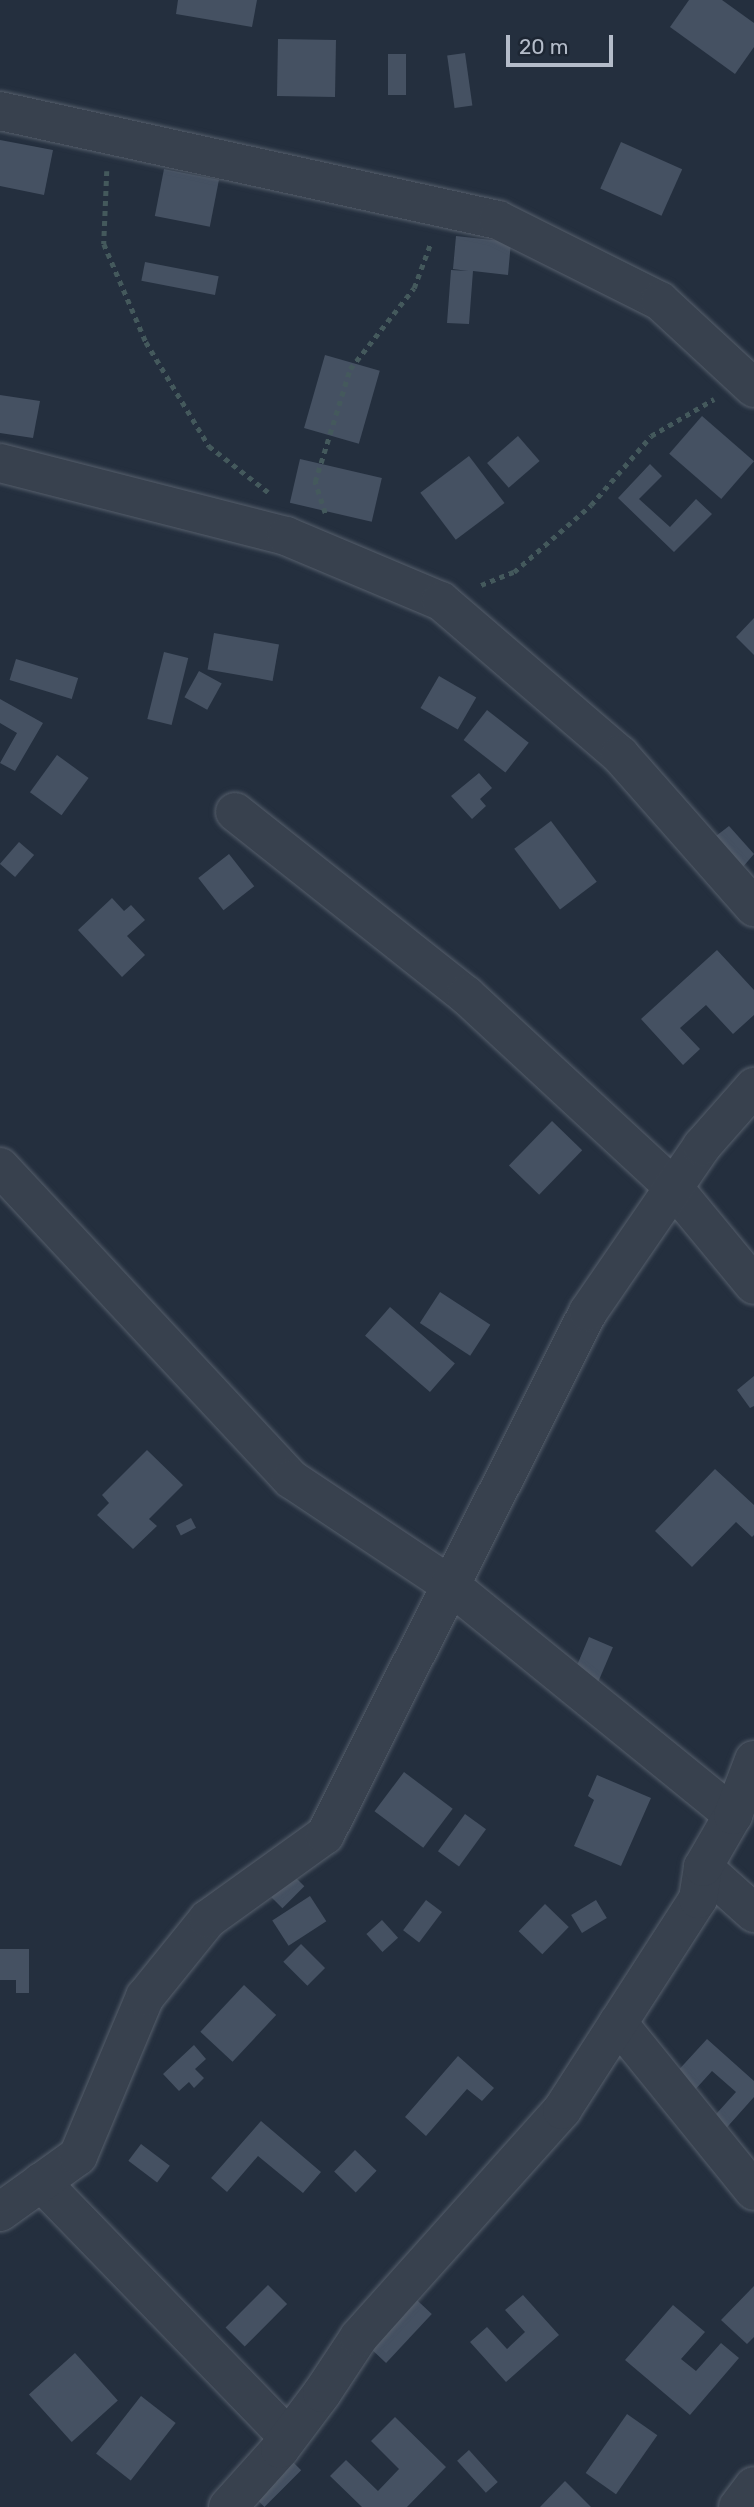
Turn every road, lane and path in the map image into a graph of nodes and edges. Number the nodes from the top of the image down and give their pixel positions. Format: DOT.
graph roads {
  1 [pos="0,111"];
  2 [pos="108,135"];
  3 [pos="444,208"];
  4 [pos="751,385"];
  5 [pos="0,463"];
  6 [pos="274,496"];
  7 [pos="329,525"];
  8 [pos="441,601"];
  9 [pos="235,812"];
  10 [pos="754,907"];
  11 [pos="754,1087"];
  12 [pos="0,1167"];
  13 [pos="673,1187"];
  14 [pos="754,1285"];
  15 [pos="450,1585"];
  16 [pos="754,1760"];
  17 [pos="733,1815"];
  18 [pos="704,1867"];
  19 [pos="754,1913"];
  20 [pos="618,2023"];
  21 [pos="41,2182"];
  22 [pos="754,2191"];
  23 [pos="0,2212"];
  24 [pos="287,2436"];
  25 [pos="754,2486"];
  26 [pos="228,2507"];
  27 [pos="738,2507"];
  1 -- 2 [label="street"];
  2 -- 3 [label="street"];
  2 -- 6 [label="path"];
  3 -- 4 [label="street"];
  3 -- 7 [label="path"];
  4 -- 8 [label="path"];
  5 -- 8 [label="street"];
  8 -- 10 [label="street"];
  9 -- 13 [label="street"];
  11 -- 13 [label="street"];
  12 -- 15 [label="street"];
  13 -- 14 [label="street"];
  13 -- 15 [label="street"];
  15 -- 17 [label="street"];
  15 -- 21 [label="street"];
  16 -- 17 [label="street"];
  17 -- 18 [label="street"];
  18 -- 19 [label="street"];
  18 -- 20 [label="street"];
  20 -- 22 [label="street"];
  20 -- 24 [label="street"];
  21 -- 23 [label="street"];
  21 -- 24 [label="street"];
  24 -- 26 [label="street"];
  25 -- 27 [label="street"];
}
